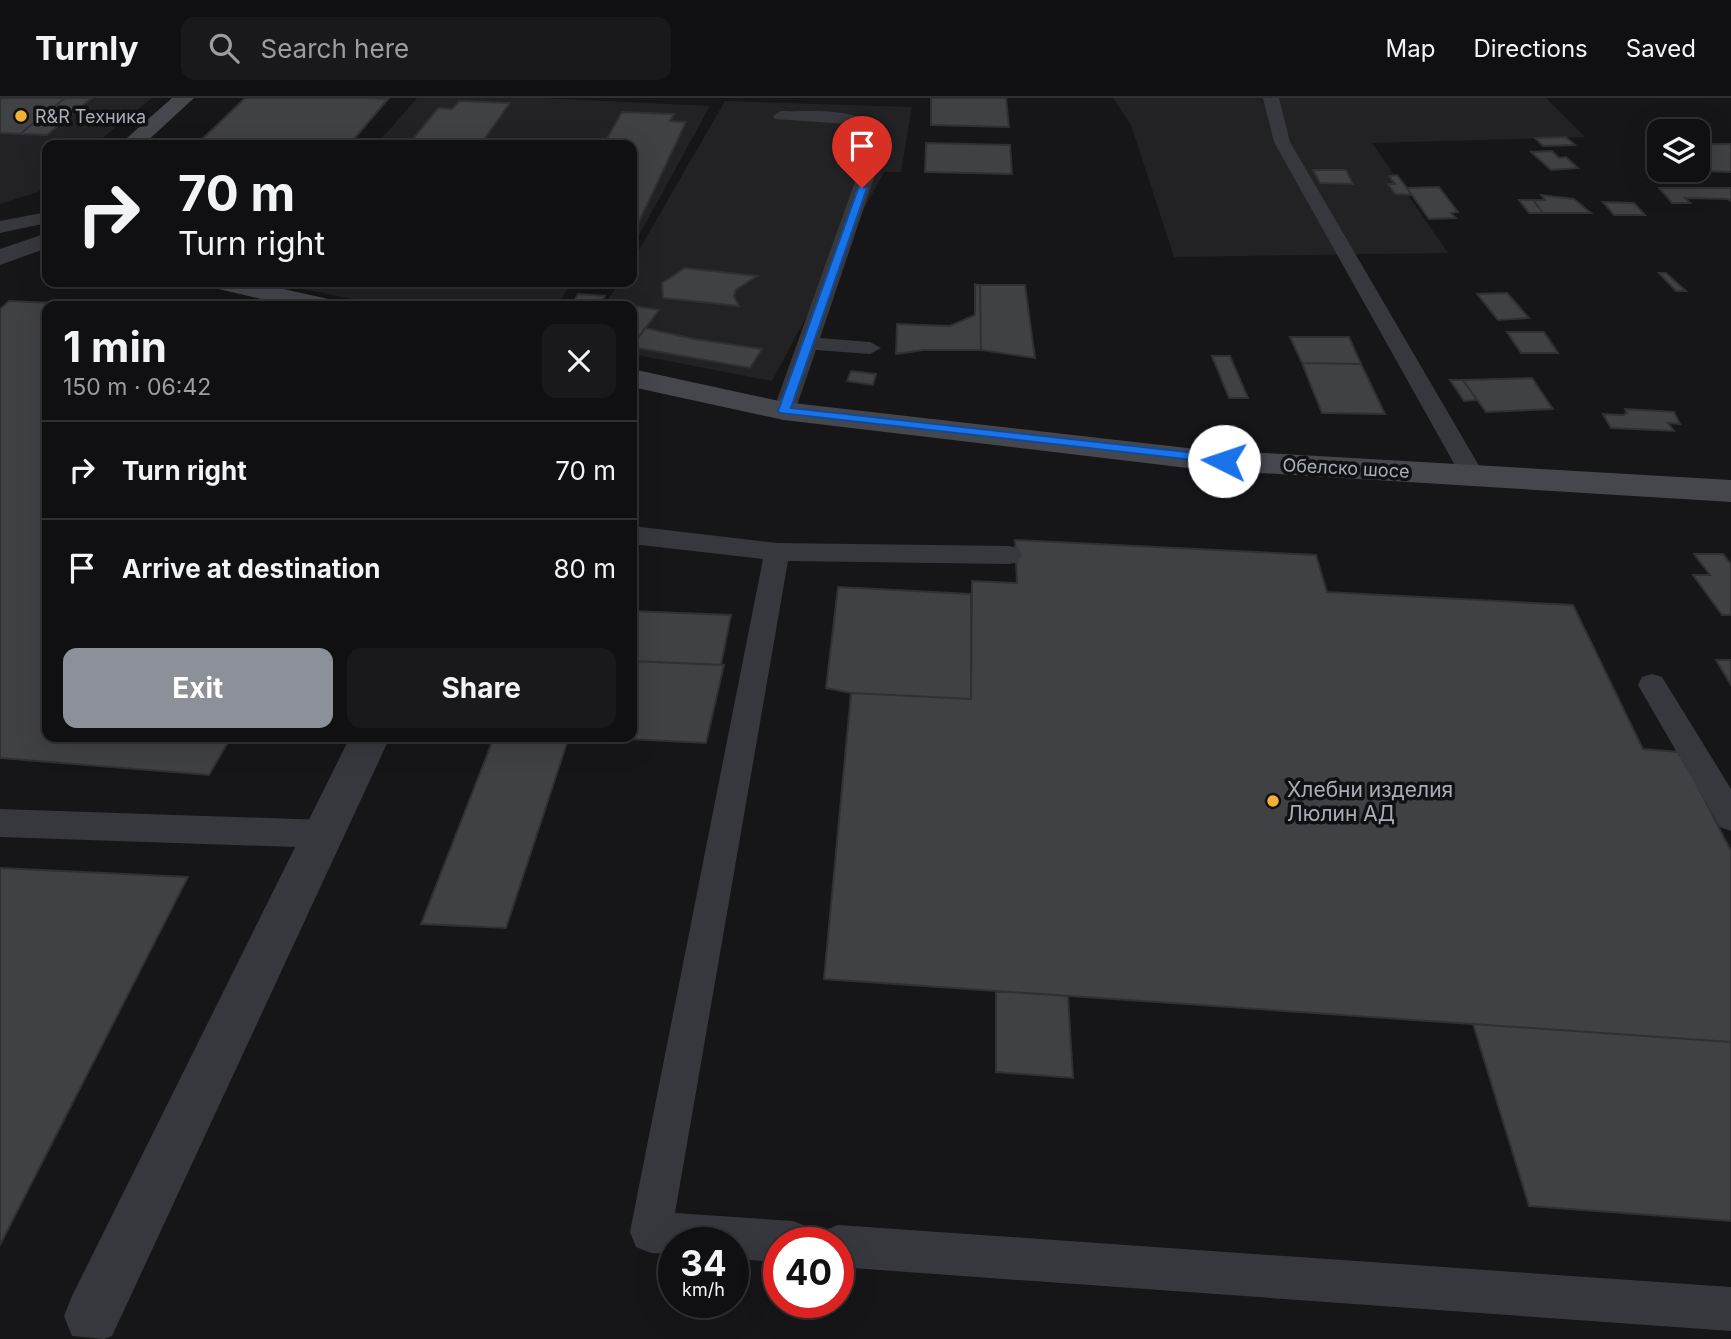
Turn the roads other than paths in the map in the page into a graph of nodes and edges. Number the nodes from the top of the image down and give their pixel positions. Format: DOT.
graph roads {
  1 [pos="184,98"];
  2 [pos="1271,98"];
  3 [pos="780,116"];
  4 [pos="136,140"];
  5 [pos="42,219"];
  6 [pos="0,227"];
  7 [pos="42,242"];
  8 [pos="0,257"];
  9 [pos="241,287"];
  10 [pos="302,301"];
  11 [pos="807,343"];
  12 [pos="870,348"];
  13 [pos="637,379"];
  14 [pos="784,411"];
  15 [pos="1473,476"];
  16 [pos="1731,491"];
  17 [pos="637,536"];
  18 [pos="777,552"];
  19 [pos="1009,555"];
  20 [pos="1652,685"];
  21 [pos="368,742"];
  22 [pos="1731,817"];
  23 [pos="0,823"];
  24 [pos="324,834"];
  25 [pos="763,1240"];
  26 [pos="854,1247"];
  27 [pos="1731,1309"];
  28 [pos="92,1316"];
  1 -- 4 [label="street"];
  2 -- 15 [label="lane"];
  3 -- 11 [label="lane"];
  5 -- 6 [label="lane"];
  7 -- 8 [label="street"];
  9 -- 10 [label="street"];
  11 -- 12 [label="lane"];
  11 -- 14 [label="lane"];
  13 -- 14 [label="street, Обелско шосе"];
  14 -- 15 [label="street, Обелско шосе"];
  15 -- 16 [label="street, Обелско шосе"];
  17 -- 18 [label="lane"];
  18 -- 19 [label="lane"];
  18 -- 25 [label="lane"];
  20 -- 22 [label="lane"];
  21 -- 24 [label="street"];
  23 -- 24 [label="lane"];
  24 -- 28 [label="street"];
  26 -- 27 [label="lane"];
}
